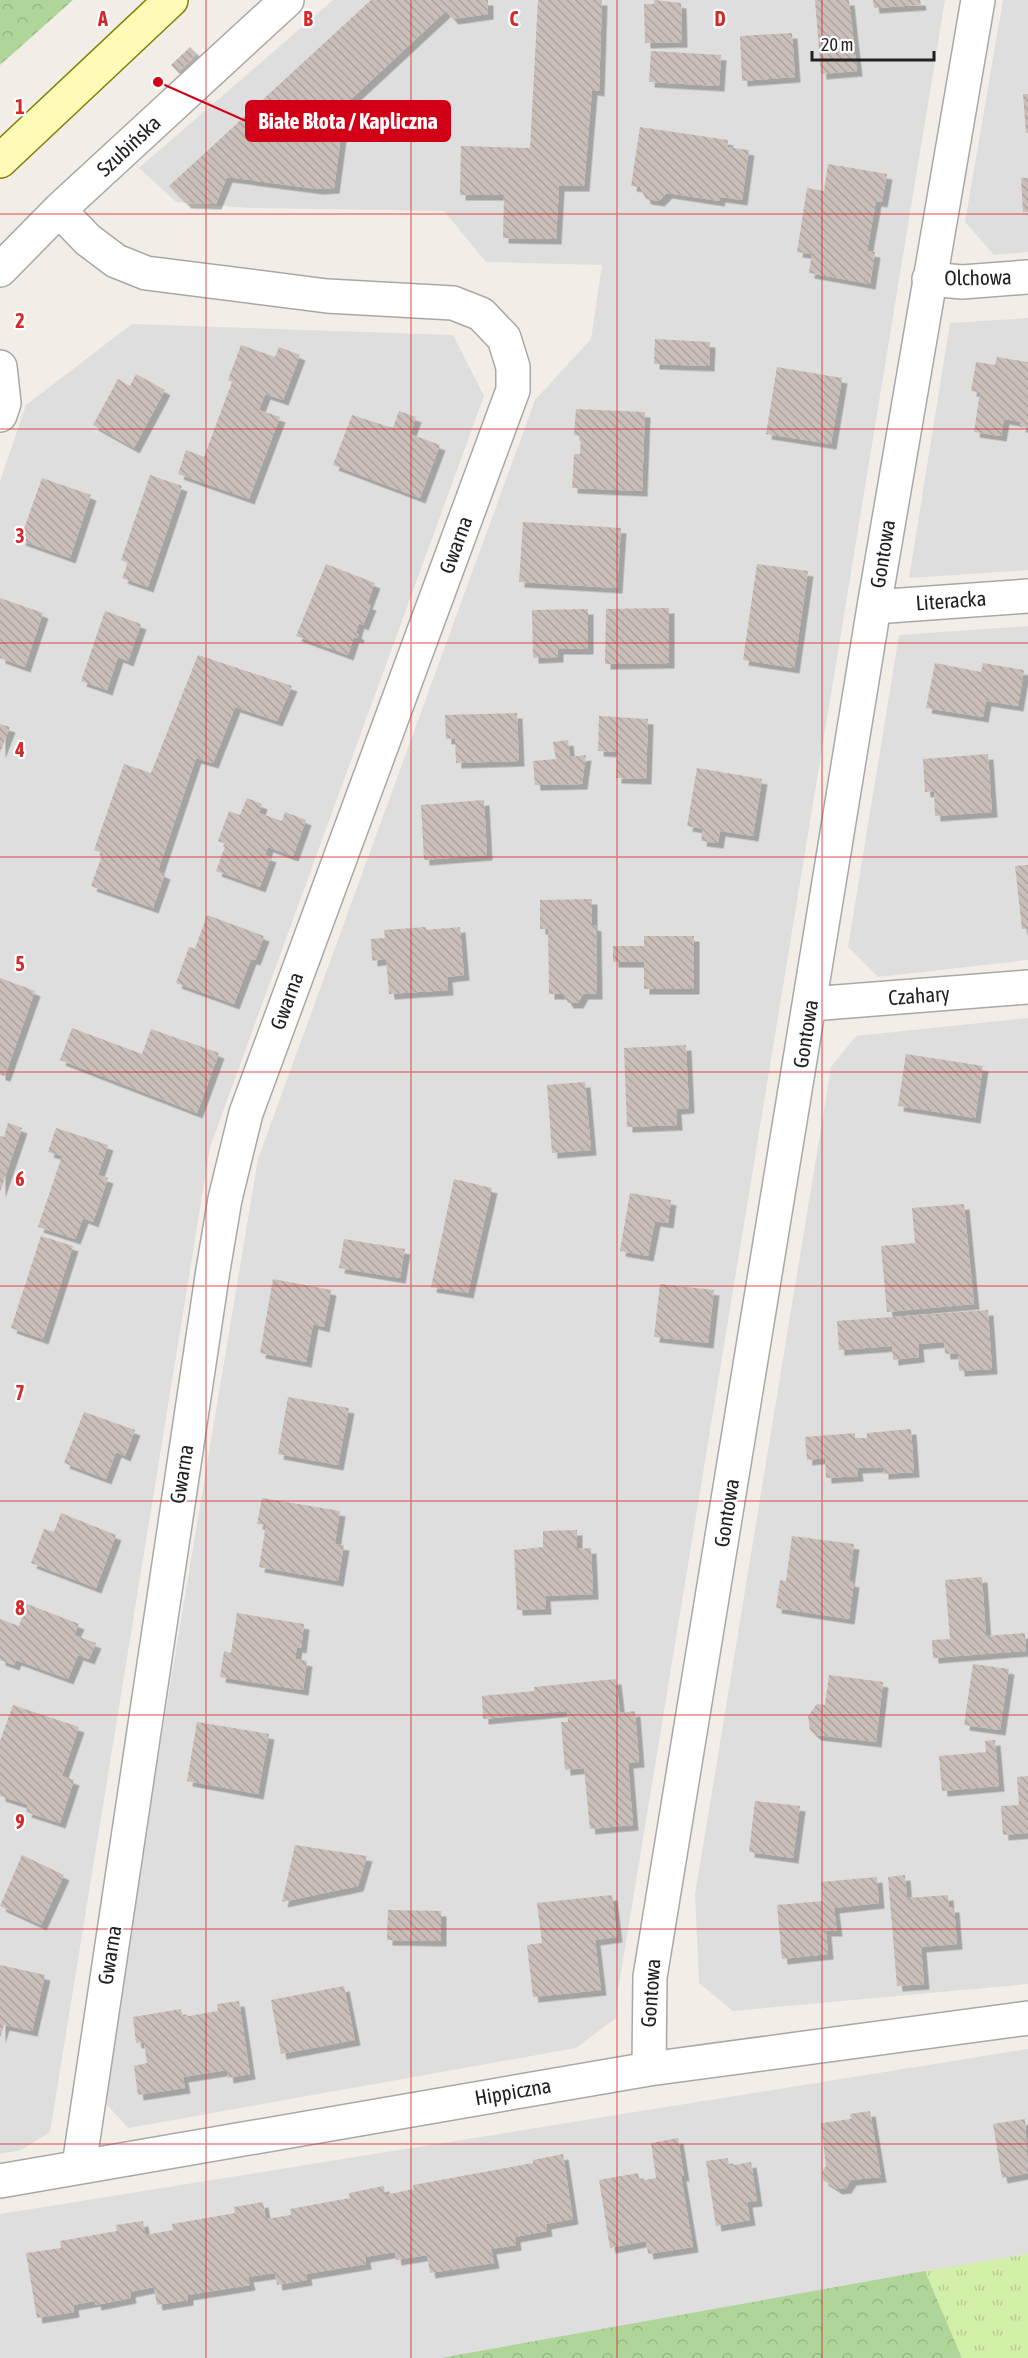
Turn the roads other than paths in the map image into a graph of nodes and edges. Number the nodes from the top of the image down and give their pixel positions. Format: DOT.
graph roads {
  1 [pos="171,0"];
  2 [pos="287,0"];
  3 [pos="978,0"];
  4 [pos="0,161"];
  5 [pos="59,210"];
  6 [pos="0,270"];
  7 [pos="1028,277"];
  8 [pos="929,279"];
  9 [pos="0,367"];
  10 [pos="0,415"];
  11 [pos="1028,596"];
  12 [pos="874,607"];
  13 [pos="1028,987"];
  14 [pos="811,1004"];
  15 [pos="1028,2018"];
  16 [pos="649,2069"];
  17 [pos="79,2166"];
  18 [pos="0,2181"];
  1 -- 4 [label="main road"];
  2 -- 5 [label="street, Szubińska"];
  3 -- 8 [label="street, Gontowa"];
  5 -- 6 [label="street, Szubińska"];
  5 -- 17 [label="street, Gwarna"];
  7 -- 8 [label="street, Olchowa"];
  8 -- 12 [label="street, Gontowa"];
  9 -- 10 [label="street"];
  11 -- 12 [label="street, Literacka"];
  12 -- 14 [label="street, Gontowa"];
  13 -- 14 [label="street, Czahary"];
  14 -- 16 [label="street, Gontowa"];
  15 -- 16 [label="street, Hippiczna"];
  16 -- 17 [label="street, Hippiczna"];
  17 -- 18 [label="street, Hippiczna"];
}
